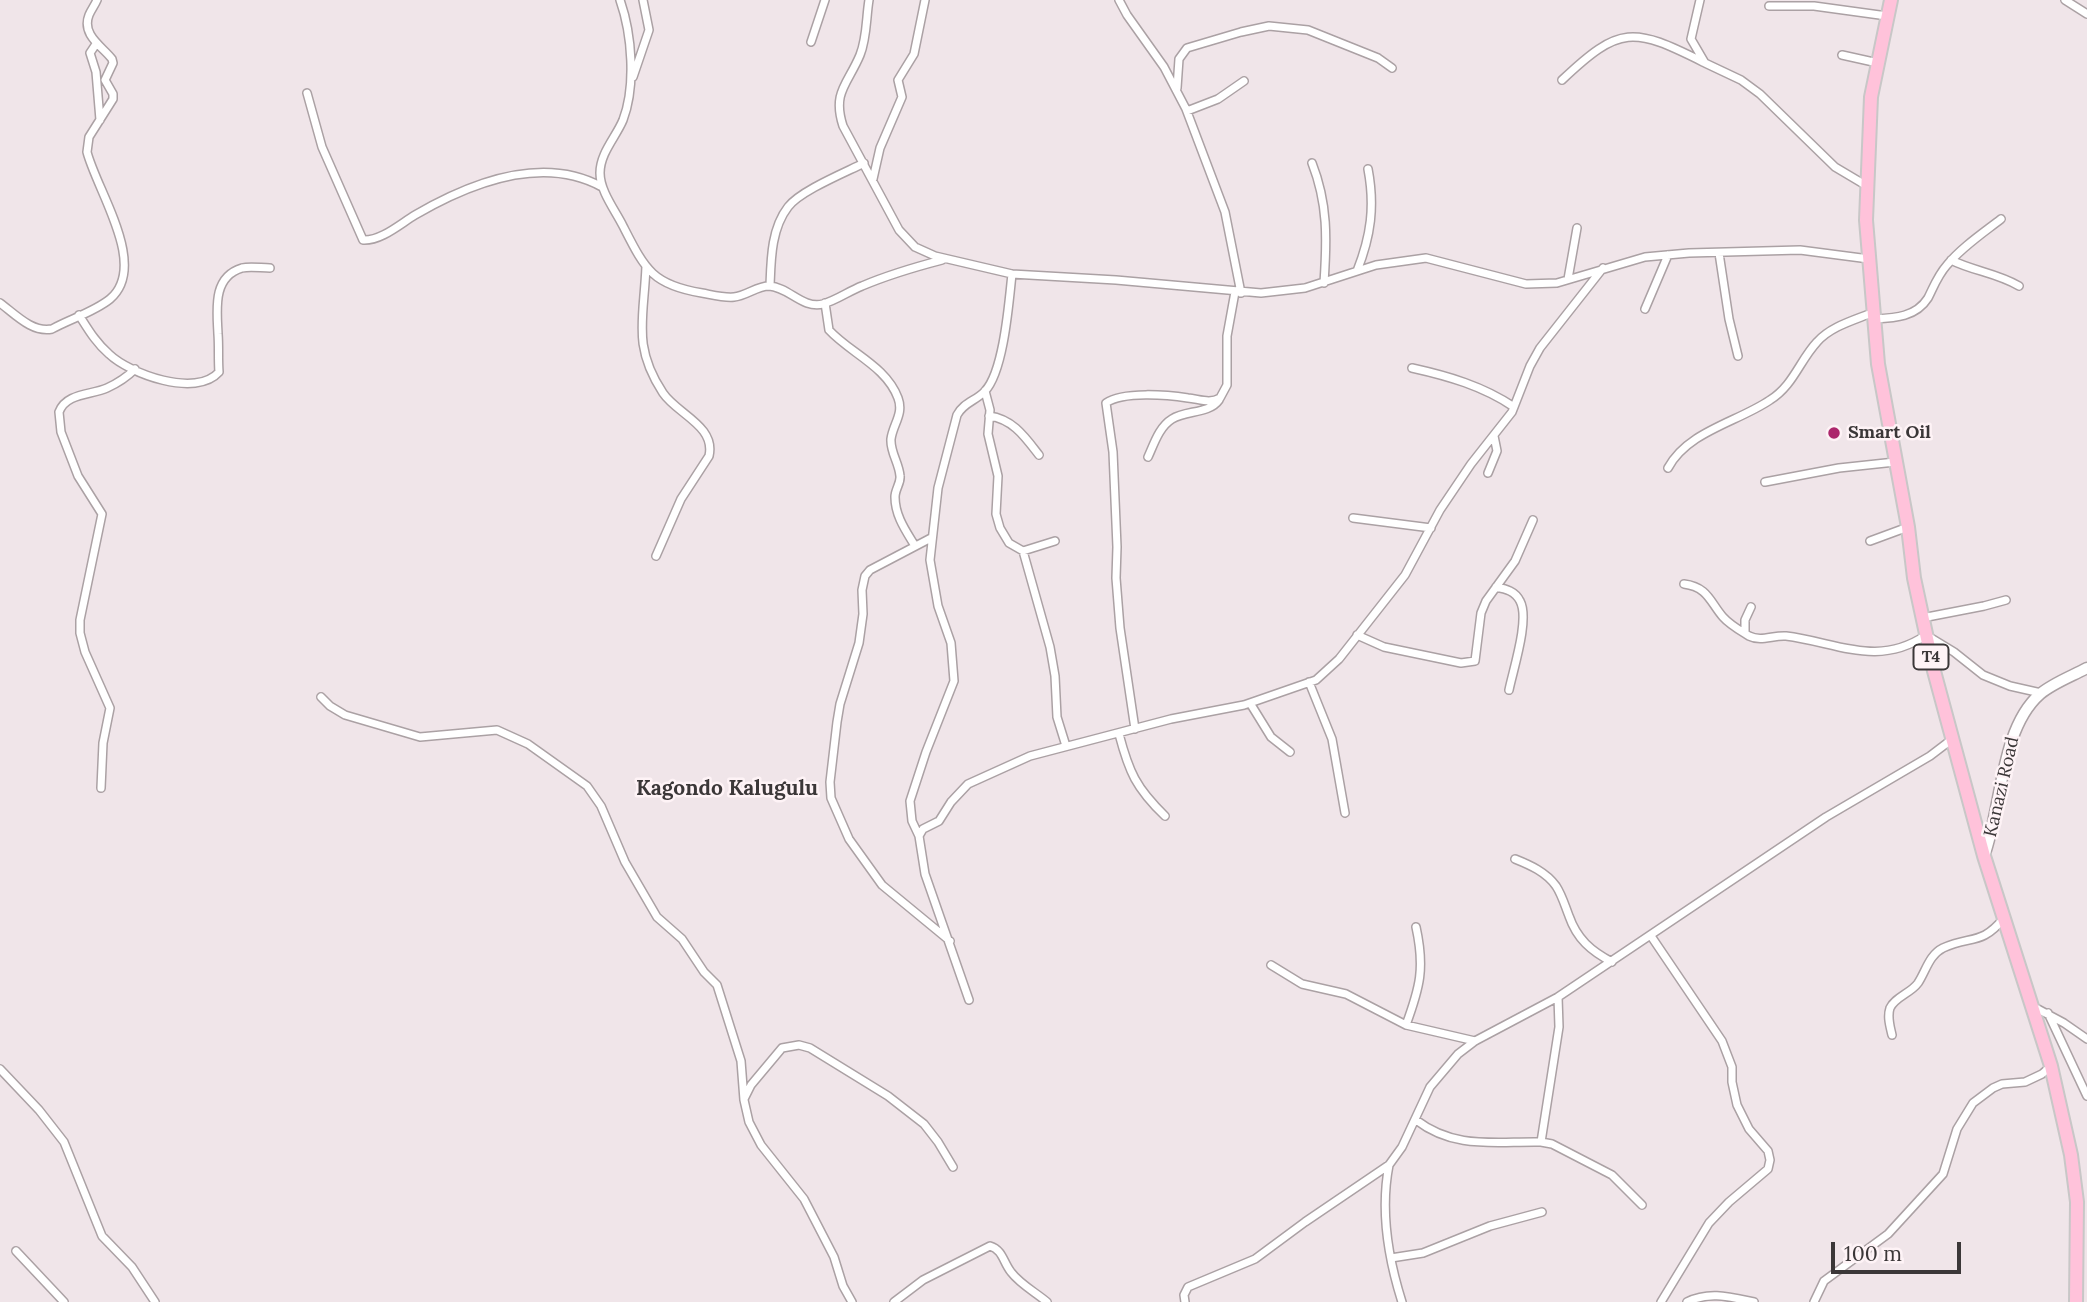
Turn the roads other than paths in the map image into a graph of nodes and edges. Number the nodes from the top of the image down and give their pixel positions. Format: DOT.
graph roads {
  1 [pos="97,0"];
  2 [pos="620,0"];
  3 [pos="643,0"];
  4 [pos="825,0"];
  5 [pos="869,0"];
  6 [pos="925,0"];
  7 [pos="1119,0"];
  8 [pos="1700,0"];
  9 [pos="1891,0"];
  10 [pos="2065,0"];
  11 [pos="1769,6"];
  12 [pos="2087,14"];
  13 [pos="1887,16"];
  14 [pos="811,42"];
  15 [pos="96,44"];
  16 [pos="1842,55"];
  17 [pos="1704,63"];
  18 [pos="1878,63"];
  19 [pos="1392,68"];
  20 [pos="1244,80"];
  21 [pos="1562,80"];
  22 [pos="631,81"];
  23 [pos="1177,89"];
  24 [pos="307,93"];
  25 [pos="1187,111"];
  26 [pos="100,120"];
  27 [pos="864,163"];
  28 [pos="1312,163"];
  29 [pos="1368,169"];
  30 [pos="873,180"];
  31 [pos="1868,186"];
  32 [pos="602,187"];
  33 [pos="2001,219"];
  34 [pos="1577,228"];
  35 [pos="1719,253"];
  36 [pos="1668,255"];
  37 [pos="944,259"];
  38 [pos="1869,259"];
  39 [pos="1951,260"];
  40 [pos="646,266"];
  41 [pos="270,268"];
  42 [pos="1604,268"];
  43 [pos="1357,271"];
  44 [pos="1012,274"];
  45 [pos="1568,279"];
  46 [pos="1324,283"];
  47 [pos="769,286"];
  48 [pos="2019,286"];
  49 [pos="1238,292"];
  50 [pos="0,303"];
  51 [pos="825,303"];
  52 [pos="1645,309"];
  53 [pos="79,315"];
  54 [pos="1875,315"];
  55 [pos="1738,356"];
  56 [pos="1412,368"];
  57 [pos="135,369"];
  58 [pos="985,391"];
  59 [pos="1220,398"];
  60 [pos="1514,407"];
  61 [pos="989,416"];
  62 [pos="1494,436"];
  63 [pos="1040,455"];
  64 [pos="1148,457"];
  65 [pos="1895,462"];
  66 [pos="1668,468"];
  67 [pos="1488,473"];
  68 [pos="1765,482"];
  69 [pos="1353,518"];
  70 [pos="1533,520"];
  71 [pos="1908,527"];
  72 [pos="1431,528"];
  73 [pos="931,538"];
  74 [pos="1055,541"];
  75 [pos="1870,541"];
  76 [pos="915,546"];
  77 [pos="1023,551"];
  78 [pos="656,556"];
  79 [pos="1684,584"];
  80 [pos="1496,587"];
  81 [pos="2006,600"];
  82 [pos="1751,607"];
  83 [pos="1922,618"];
  84 [pos="1745,633"];
  85 [pos="1357,635"];
  86 [pos="1926,635"];
  87 [pos="2087,668"];
  88 [pos="1309,682"];
  89 [pos="1509,690"];
  90 [pos="2041,693"];
  91 [pos="321,697"];
  92 [pos="1250,703"];
  93 [pos="1135,729"];
  94 [pos="1119,734"];
  95 [pos="1951,740"];
  96 [pos="1066,746"];
  97 [pos="1290,752"];
  98 [pos="102,788"];
  99 [pos="1345,813"];
  100 [pos="1165,816"];
  101 [pos="919,836"];
  102 [pos="1984,856"];
  103 [pos="1515,859"];
  104 [pos="2004,918"];
  105 [pos="1416,928"];
  106 [pos="1651,936"];
  107 [pos="951,941"];
  108 [pos="1612,962"];
  109 [pos="1271,965"];
  110 [pos="1558,997"];
  111 [pos="970,1000"];
  112 [pos="2034,1007"];
  113 [pos="2048,1013"];
  114 [pos="1406,1025"];
  115 [pos="1892,1035"];
  116 [pos="2087,1039"];
  117 [pos="1475,1041"];
  118 [pos="2051,1066"];
  119 [pos="0,1069"];
  120 [pos="2087,1096"];
  121 [pos="744,1100"];
  122 [pos="1416,1120"];
  123 [pos="1541,1142"];
  124 [pos="1389,1165"];
  125 [pos="953,1167"];
  126 [pos="1642,1205"];
  127 [pos="1542,1212"];
  128 [pos="16,1251"];
  129 [pos="1391,1258"];
  130 [pos="64,1302"];
  131 [pos="155,1302"];
  132 [pos="852,1302"];
  133 [pos="894,1302"];
  134 [pos="1047,1302"];
  135 [pos="1185,1302"];
  136 [pos="1402,1302"];
  137 [pos="1661,1302"];
  138 [pos="1687,1302"];
  139 [pos="1754,1302"];
  140 [pos="1814,1302"];
  141 [pos="2076,1302"];
  1 -- 15 [label="street"];
  2 -- 22 [label="street"];
  3 -- 22 [label="street"];
  4 -- 14 [label="street"];
  5 -- 27 [label="street"];
  6 -- 30 [label="street"];
  7 -- 23 [label="street"];
  8 -- 17 [label="street"];
  9 -- 13 [label="highway, T4"];
  10 -- 12 [label="street"];
  11 -- 13 [label="street"];
  13 -- 18 [label="highway, T4"];
  15 -- 26 [label="street"];
  15 -- 26 [label="street"];
  16 -- 18 [label="street"];
  17 -- 21 [label="street"];
  17 -- 31 [label="street"];
  18 -- 31 [label="highway, T4"];
  19 -- 23 [label="street"];
  20 -- 25 [label="street"];
  22 -- 32 [label="street"];
  23 -- 25 [label="street"];
  24 -- 32 [label="street"];
  25 -- 49 [label="street"];
  26 -- 53 [label="street"];
  27 -- 30 [label="street"];
  27 -- 47 [label="street"];
  28 -- 46 [label="street"];
  29 -- 43 [label="street"];
  30 -- 37 [label="street"];
  31 -- 38 [label="highway, T4"];
  32 -- 40 [label="street"];
  33 -- 39 [label="street"];
  34 -- 45 [label="street"];
  35 -- 36 [label="street"];
  35 -- 38 [label="street"];
  35 -- 55 [label="street"];
  36 -- 42 [label="street"];
  36 -- 52 [label="street"];
  37 -- 44 [label="street"];
  37 -- 51 [label="street"];
  38 -- 54 [label="highway, T4"];
  39 -- 48 [label="street"];
  39 -- 54 [label="street"];
  40 -- 47 [label="street"];
  40 -- 78 [label="street"];
  41 -- 57 [label="street"];
  42 -- 45 [label="street"];
  42 -- 60 [label="street"];
  43 -- 45 [label="street"];
  43 -- 46 [label="street"];
  44 -- 49 [label="street"];
  44 -- 58 [label="street"];
  46 -- 49 [label="street"];
  47 -- 51 [label="street"];
  49 -- 59 [label="street"];
  50 -- 53 [label="street"];
  51 -- 76 [label="street"];
  53 -- 57 [label="street"];
  54 -- 65 [label="highway, T4"];
  54 -- 66 [label="street"];
  56 -- 60 [label="street"];
  57 -- 98 [label="street"];
  58 -- 61 [label="street"];
  58 -- 73 [label="street"];
  59 -- 64 [label="street"];
  59 -- 93 [label="street"];
  60 -- 62 [label="street"];
  61 -- 63 [label="street"];
  61 -- 77 [label="street"];
  62 -- 67 [label="street"];
  62 -- 72 [label="street"];
  65 -- 68 [label="street"];
  65 -- 71 [label="highway, T4"];
  69 -- 72 [label="street"];
  70 -- 80 [label="street"];
  71 -- 75 [label="street"];
  71 -- 83 [label="highway, T4"];
  72 -- 85 [label="street"];
  73 -- 76 [label="street"];
  73 -- 101 [label="street"];
  74 -- 77 [label="street"];
  76 -- 107 [label="street"];
  77 -- 96 [label="street"];
  79 -- 84 [label="street"];
  80 -- 85 [label="street"];
  80 -- 89 [label="street"];
  81 -- 83 [label="street"];
  82 -- 84 [label="street"];
  83 -- 86 [label="highway, T4"];
  84 -- 86 [label="street"];
  85 -- 88 [label="street"];
  86 -- 90 [label="street"];
  86 -- 95 [label="highway, T4"];
  87 -- 90 [label="main road, Kanazi Road"];
  88 -- 92 [label="street"];
  88 -- 99 [label="street"];
  90 -- 102 [label="main road, Kanazi Road"];
  91 -- 121 [label="street"];
  92 -- 93 [label="street"];
  92 -- 97 [label="street"];
  93 -- 94 [label="street"];
  94 -- 96 [label="street"];
  94 -- 100 [label="street"];
  95 -- 102 [label="highway, T4"];
  95 -- 106 [label="street"];
  96 -- 101 [label="street"];
  101 -- 107 [label="street"];
  102 -- 104 [label="highway, T4"];
  103 -- 108 [label="street"];
  104 -- 112 [label="highway, T4"];
  104 -- 115 [label="street"];
  105 -- 114 [label="street"];
  106 -- 108 [label="street"];
  106 -- 137 [label="street"];
  107 -- 111 [label="street"];
  108 -- 110 [label="street"];
  109 -- 114 [label="street"];
  110 -- 117 [label="street"];
  110 -- 123 [label="street"];
  112 -- 113 [label="street"];
  112 -- 118 [label="highway, T4"];
  113 -- 116 [label="street"];
  113 -- 120 [label="street"];
  114 -- 117 [label="street"];
  117 -- 122 [label="street"];
  118 -- 140 [label="street"];
  118 -- 141 [label="highway, T4"];
  119 -- 131 [label="street"];
  121 -- 125 [label="street"];
  121 -- 132 [label="street"];
  122 -- 123 [label="street"];
  122 -- 124 [label="street"];
  123 -- 126 [label="street"];
  124 -- 129 [label="street"];
  124 -- 135 [label="street"];
  127 -- 129 [label="street"];
  128 -- 130 [label="street"];
  129 -- 136 [label="street"];
  133 -- 134 [label="street"];
  138 -- 139 [label="street"];
}
